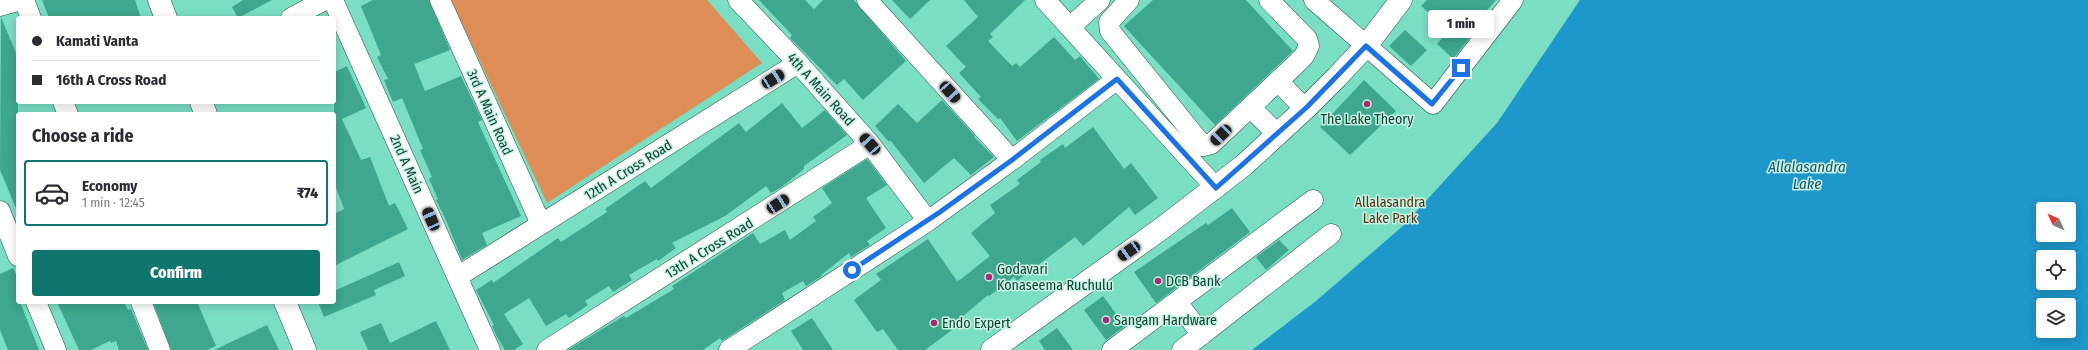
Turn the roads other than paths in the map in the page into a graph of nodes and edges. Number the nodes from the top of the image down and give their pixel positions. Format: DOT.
graph roads {
  1 [pos="22,0"];
  2 [pos="159,0"];
  3 [pos="325,0"];
  4 [pos="333,0"];
  5 [pos="440,0"];
  6 [pos="738,0"];
  7 [pos="868,0"];
  8 [pos="1045,0"];
  9 [pos="1100,0"];
  10 [pos="1129,0"];
  11 [pos="1269,0"];
  12 [pos="1314,0"];
  13 [pos="1400,0"];
  14 [pos="1513,0"];
  15 [pos="0,6"];
  16 [pos="30,16"];
  17 [pos="165,16"];
  18 [pos="295,16"];
  19 [pos="1070,27"];
  20 [pos="1366,46"];
  21 [pos="798,63"];
  22 [pos="1117,79"];
  23 [pos="1278,81"];
  24 [pos="1250,107"];
  25 [pos="1306,109"];
  26 [pos="1278,135"];
  27 [pos="870,144"];
  28 [pos="1012,160"];
  29 [pos="1216,188"];
  30 [pos="1313,200"];
  31 [pos="0,211"];
  32 [pos="928,221"];
  33 [pos="541,224"];
  34 [pos="1331,234"];
  35 [pos="16,251"];
  36 [pos="457,277"];
  37 [pos="1177,302"];
  38 [pos="37,304"];
  39 [pos="142,304"];
  40 [pos="286,304"];
  41 [pos="1202,335"];
  42 [pos="741,347"];
  43 [pos="56,350"];
  44 [pos="160,350"];
  45 [pos="305,350"];
  46 [pos="490,350"];
  47 [pos="547,350"];
  48 [pos="992,350"];
  49 [pos="1112,350"];
  50 [pos="1182,350"];
  1 -- 15 [label="street"];
  1 -- 16 [label="street"];
  2 -- 17 [label="main road"];
  3 -- 18 [label="street"];
  4 -- 36 [label="street, 2nd A Main"];
  5 -- 33 [label="street, 3rd A Main Road"];
  6 -- 21 [label="street, 4th A Main Road"];
  7 -- 28 [label="street"];
  8 -- 19 [label="street"];
  9 -- 19 [label="street"];
  10 -- 24 [label="street"];
  11 -- 23 [label="street"];
  12 -- 20 [label="street"];
  13 -- 20 [label="main road"];
  14 -- 20 [label="street"];
  19 -- 22 [label="street"];
  20 -- 25 [label="main road"];
  21 -- 27 [label="street, 4th A Main Road"];
  21 -- 33 [label="street, 12th A Cross Road"];
  22 -- 28 [label="street"];
  22 -- 29 [label="street"];
  23 -- 24 [label="street"];
  23 -- 25 [label="street"];
  24 -- 26 [label="street"];
  25 -- 26 [label="main road"];
  26 -- 29 [label="main road"];
  27 -- 32 [label="street, 4th A Main Road"];
  27 -- 47 [label="street, 13th A Cross Road"];
  28 -- 32 [label="street"];
  29 -- 48 [label="main road"];
  30 -- 37 [label="street"];
  31 -- 35 [label="street"];
  32 -- 42 [label="street"];
  33 -- 36 [label="street, 12th A Cross Road"];
  34 -- 41 [label="street"];
  36 -- 46 [label="street, 2nd A Main"];
  37 -- 41 [label="street"];
  37 -- 49 [label="street"];
  38 -- 43 [label="street"];
  39 -- 44 [label="street"];
  40 -- 45 [label="main road"];
  41 -- 50 [label="street"];
}
